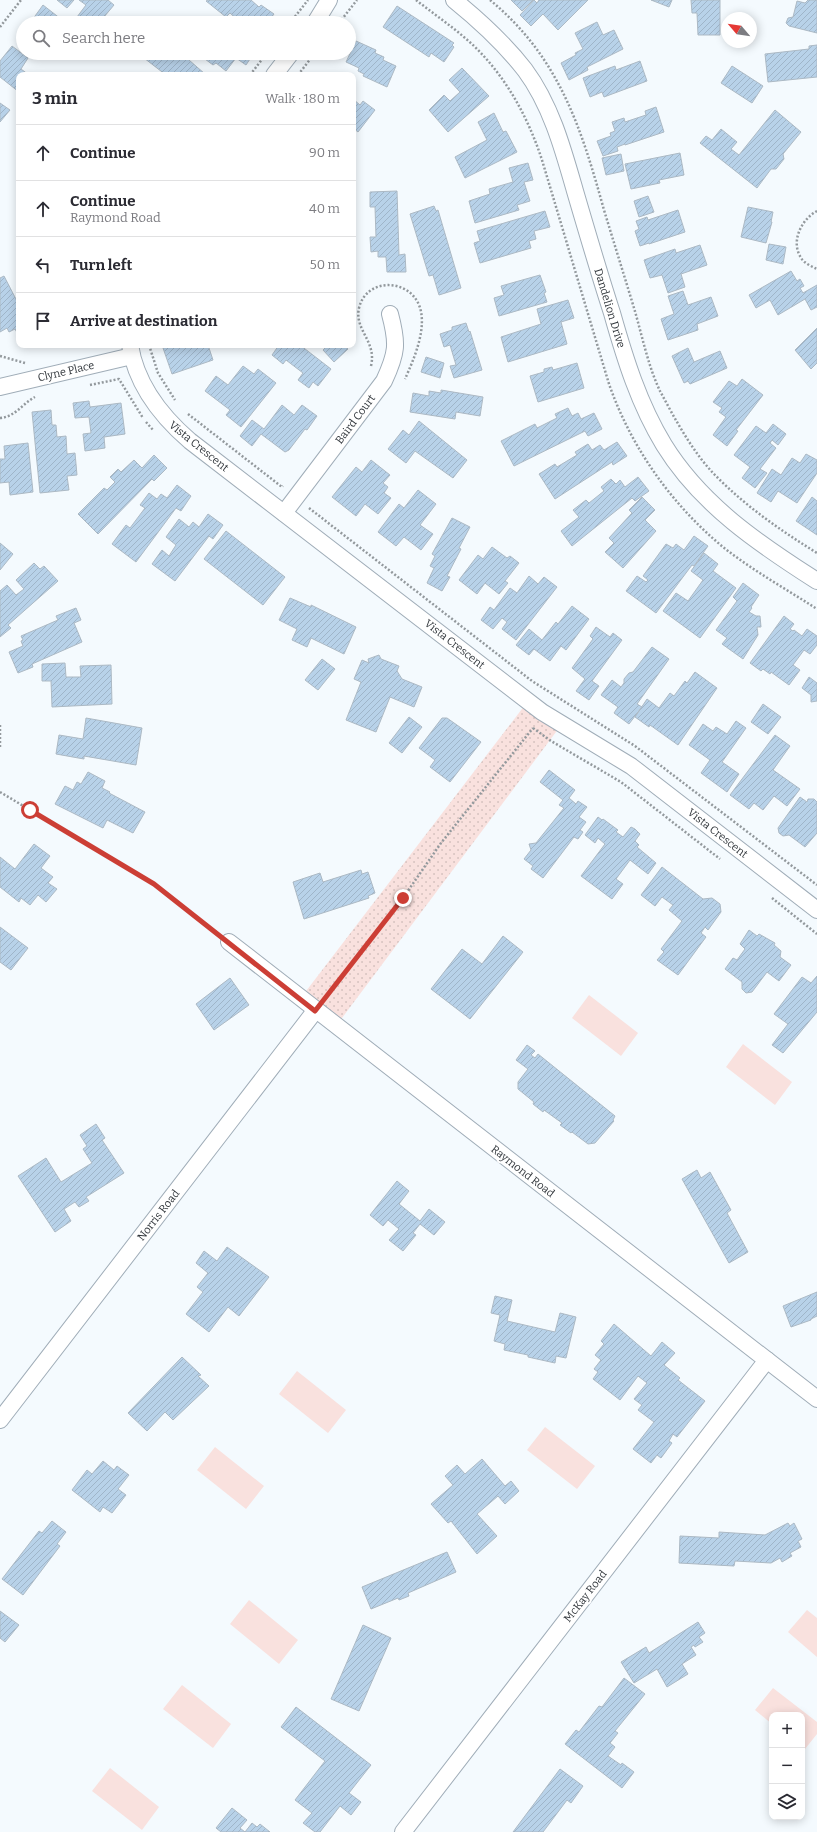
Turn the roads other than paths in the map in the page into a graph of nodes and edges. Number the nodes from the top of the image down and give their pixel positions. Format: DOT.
graph roads {
  1 [pos="329,0"];
  2 [pos="338,0"];
  3 [pos="454,0"];
  4 [pos="320,16"];
  5 [pos="322,16"];
  6 [pos="286,60"];
  7 [pos="276,72"];
  8 [pos="390,314"];
  9 [pos="131,351"];
  10 [pos="0,387"];
  11 [pos="284,513"];
  12 [pos="817,581"];
  13 [pos="817,910"];
  14 [pos="229,942"];
  15 [pos="315,1011"];
  16 [pos="767,1360"];
  17 [pos="817,1399"];
  18 [pos="0,1420"];
  19 [pos="403,1832"];
  1 -- 4 [label="street"];
  2 -- 5 [label="street"];
  3 -- 12 [label="street, Dandelion Drive"];
  6 -- 7 [label="street"];
  8 -- 11 [label="street, Baird Court"];
  9 -- 10 [label="street, Clyne Place"];
  9 -- 11 [label="street, Vista Crescent"];
  11 -- 13 [label="street, Vista Crescent"];
  14 -- 15 [label="street, Raymond Road"];
  15 -- 16 [label="street, Raymond Road"];
  15 -- 18 [label="street, Norris Road"];
  16 -- 17 [label="street, Raymond Road"];
  16 -- 19 [label="street, McKay Road"];
}
